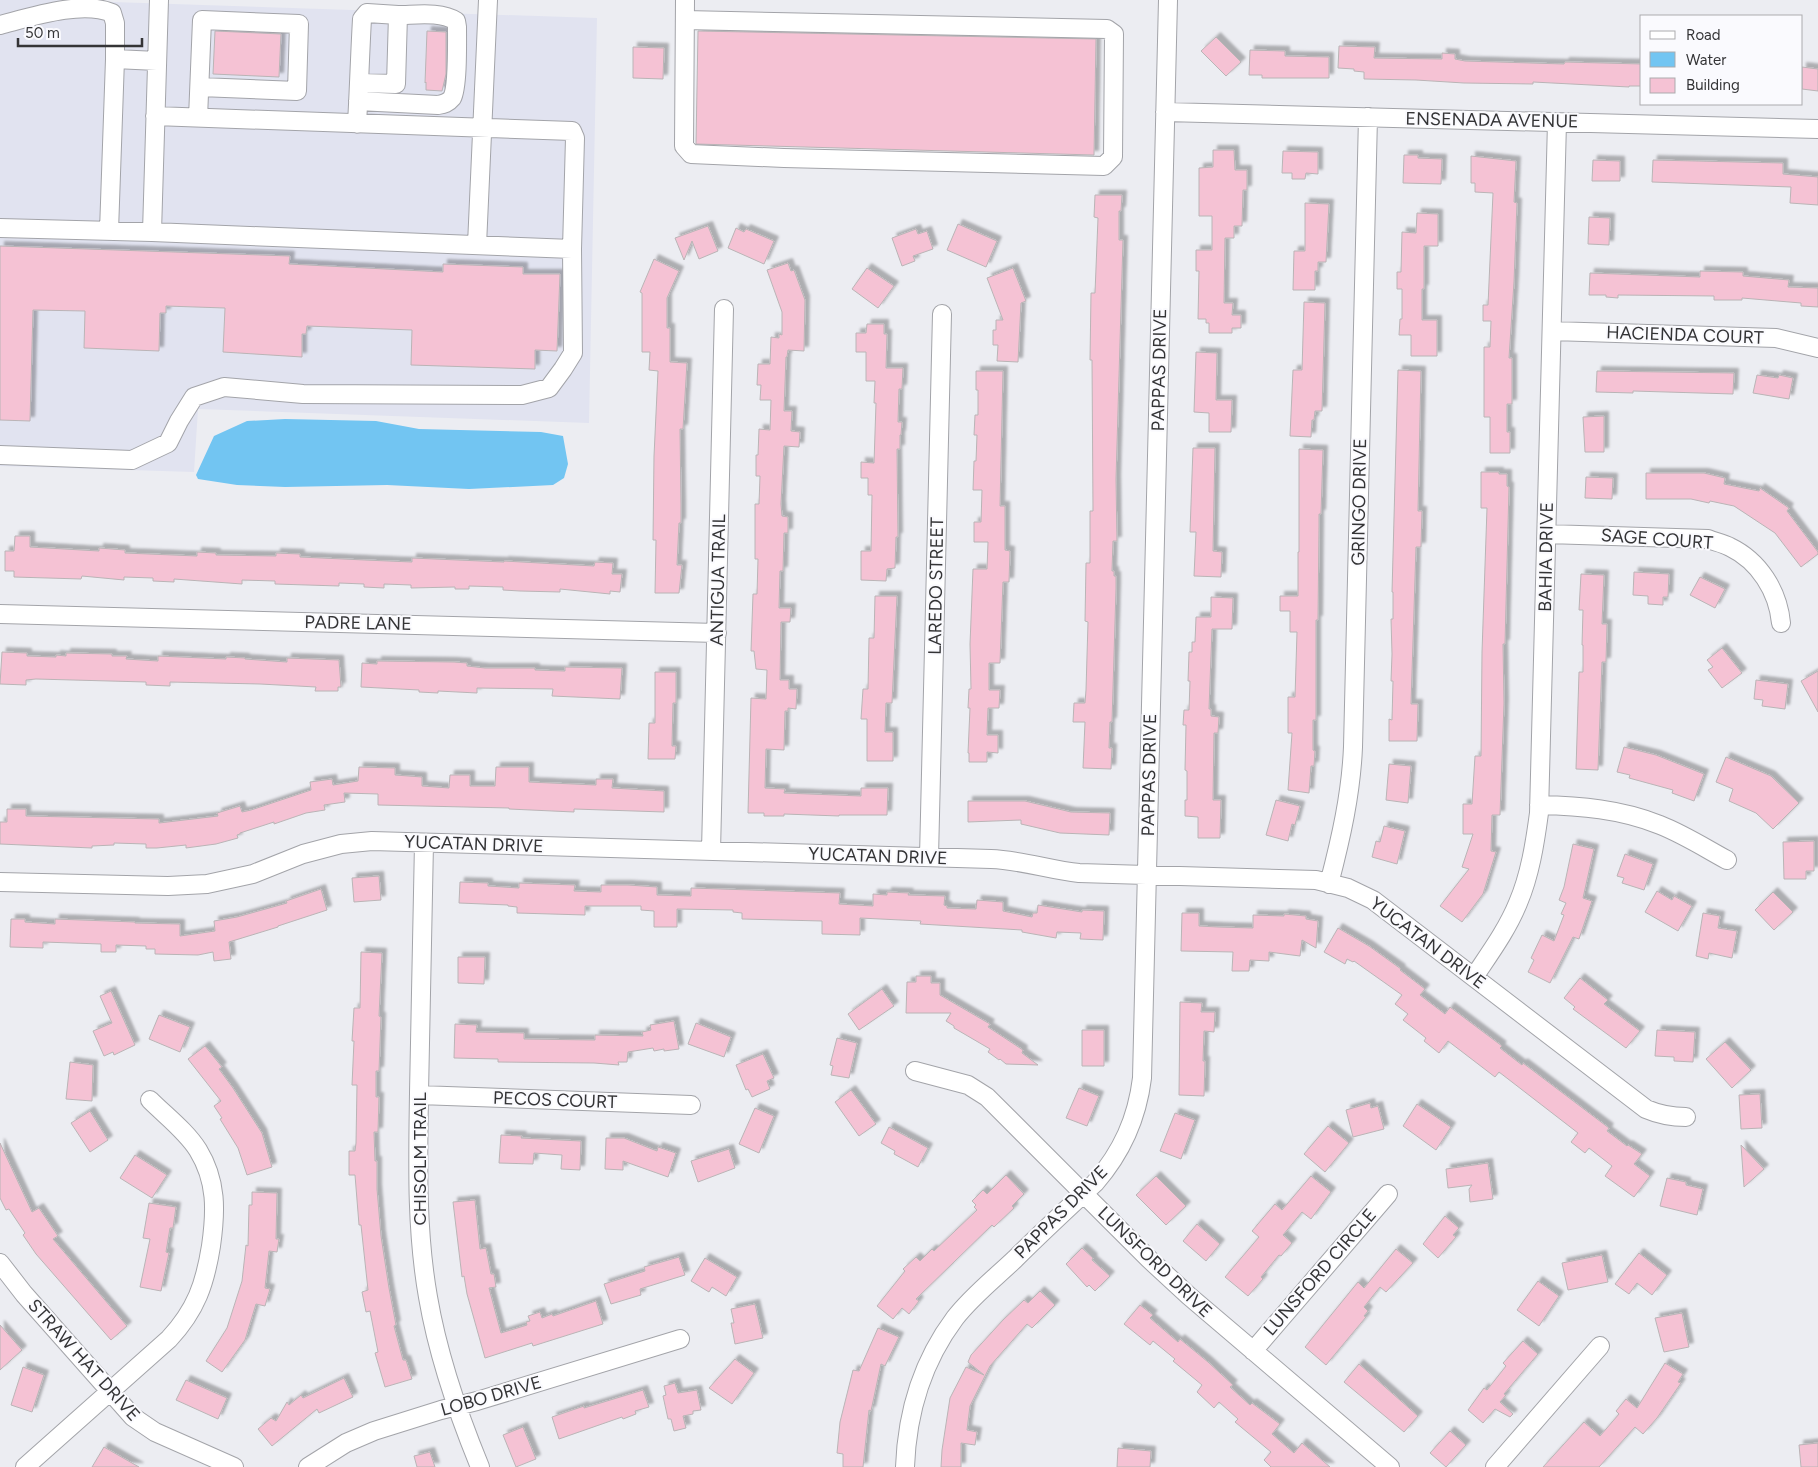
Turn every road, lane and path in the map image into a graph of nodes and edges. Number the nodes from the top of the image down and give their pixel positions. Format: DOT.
graph roads {
  1 [pos="159,0"];
  2 [pos="488,0"];
  3 [pos="685,0"];
  4 [pos="1168,0"];
  5 [pos="398,15"];
  6 [pos="685,20"];
  7 [pos="0,25"];
  8 [pos="115,60"];
  9 [pos="157,61"];
  10 [pos="359,83"];
  11 [pos="200,87"];
  12 [pos="358,101"];
  13 [pos="1165,112"];
  14 [pos="155,116"];
  15 [pos="1368,117"];
  16 [pos="198,118"];
  17 [pos="1557,122"];
  18 [pos="358,124"];
  19 [pos="481,128"];
  20 [pos="1818,129"];
  21 [pos="0,228"];
  22 [pos="109,231"];
  23 [pos="152,232"];
  24 [pos="477,245"];
  25 [pos="572,249"];
  26 [pos="724,309"];
  27 [pos="942,314"];
  28 [pos="1552,331"];
  29 [pos="1818,348"];
  30 [pos="0,455"];
  31 [pos="1547,534"];
  32 [pos="0,614"];
  33 [pos="1781,623"];
  34 [pos="717,633"];
  35 [pos="1539,805"];
  36 [pos="424,843"];
  37 [pos="711,851"];
  38 [pos="929,857"];
  39 [pos="1727,860"];
  40 [pos="1147,874"];
  41 [pos="0,882"];
  42 [pos="1329,884"];
  43 [pos="1474,977"];
  44 [pos="915,1071"];
  45 [pos="419,1095"];
  46 [pos="150,1100"];
  47 [pos="691,1105"];
  48 [pos="1686,1117"];
  49 [pos="1084,1193"];
  50 [pos="1388,1194"];
  51 [pos="0,1263"];
  52 [pos="680,1338"];
  53 [pos="1600,1346"];
  54 [pos="1252,1351"];
  55 [pos="110,1392"];
  56 [pos="456,1407"];
  57 [pos="25,1467"];
  58 [pos="234,1467"];
  59 [pos="308,1467"];
  60 [pos="480,1467"];
  61 [pos="905,1467"];
  62 [pos="1390,1467"];
  63 [pos="1495,1467"];
  1 -- 9 [label="street"];
  2 -- 19 [label="street"];
  3 -- 6 [label="street"];
  4 -- 13 [label="street, PAPPAS DRIVE"];
  5 -- 10 [label="street"];
  5 -- 10 [label="street"];
  5 -- 12 [label="street"];
  6 -- 6 [label="street"];
  7 -- 8 [label="street"];
  8 -- 9 [label="street"];
  8 -- 22 [label="street"];
  9 -- 14 [label="street"];
  10 -- 12 [label="street"];
  11 -- 11 [label="street"];
  11 -- 16 [label="street"];
  12 -- 18 [label="street"];
  13 -- 15 [label="street, ENSENADA AVENUE"];
  13 -- 40 [label="street, PAPPAS DRIVE"];
  14 -- 16 [label="street"];
  14 -- 23 [label="street"];
  15 -- 17 [label="street, ENSENADA AVENUE"];
  15 -- 42 [label="street, GRINGO DRIVE"];
  16 -- 18 [label="street"];
  17 -- 20 [label="street, ENSENADA AVENUE"];
  17 -- 28 [label="street, BAHIA DRIVE"];
  18 -- 19 [label="street"];
  19 -- 24 [label="street"];
  19 -- 25 [label="street"];
  21 -- 22 [label="street"];
  22 -- 23 [label="street"];
  23 -- 24 [label="street"];
  24 -- 25 [label="street"];
  25 -- 30 [label="street"];
  26 -- 34 [label="street, ANTIGUA TRAIL"];
  27 -- 38 [label="street, LAREDO STREET"];
  28 -- 29 [label="street, HACIENDA COURT"];
  28 -- 31 [label="street, BAHIA DRIVE"];
  31 -- 33 [label="street, SAGE COURT"];
  31 -- 35 [label="street, BAHIA DRIVE"];
  32 -- 34 [label="street, PADRE LANE"];
  34 -- 37 [label="street, ANTIGUA TRAIL"];
  35 -- 39 [label="street"];
  35 -- 43 [label="street, BAHIA DRIVE"];
  36 -- 37 [label="street, YUCATAN DRIVE"];
  36 -- 41 [label="street, YUCATAN DRIVE"];
  36 -- 45 [label="street, CHISOLM TRAIL"];
  37 -- 38 [label="street, YUCATAN DRIVE"];
  38 -- 40 [label="street, YUCATAN DRIVE"];
  40 -- 42 [label="street, YUCATAN DRIVE"];
  40 -- 49 [label="street, PAPPAS DRIVE"];
  42 -- 43 [label="street, YUCATAN DRIVE"];
  43 -- 48 [label="street, YUCATAN DRIVE"];
  44 -- 49 [label="street, LUNSFORD DRIVE"];
  45 -- 47 [label="street, PECOS COURT"];
  45 -- 56 [label="street, CHISOLM TRAIL"];
  46 -- 55 [label="street"];
  49 -- 54 [label="street, LUNSFORD DRIVE"];
  49 -- 61 [label="street, PAPPAS DRIVE"];
  50 -- 54 [label="street, LUNSFORD CIRCLE"];
  51 -- 55 [label="street, STRAW HAT DRIVE"];
  52 -- 56 [label="street, LOBO DRIVE"];
  53 -- 63 [label="street"];
  54 -- 62 [label="street, LUNSFORD DRIVE"];
  55 -- 57 [label="street"];
  55 -- 58 [label="street, STRAW HAT DRIVE"];
  56 -- 59 [label="street, LOBO DRIVE"];
  56 -- 60 [label="street, CHISOLM TRAIL"];
}
